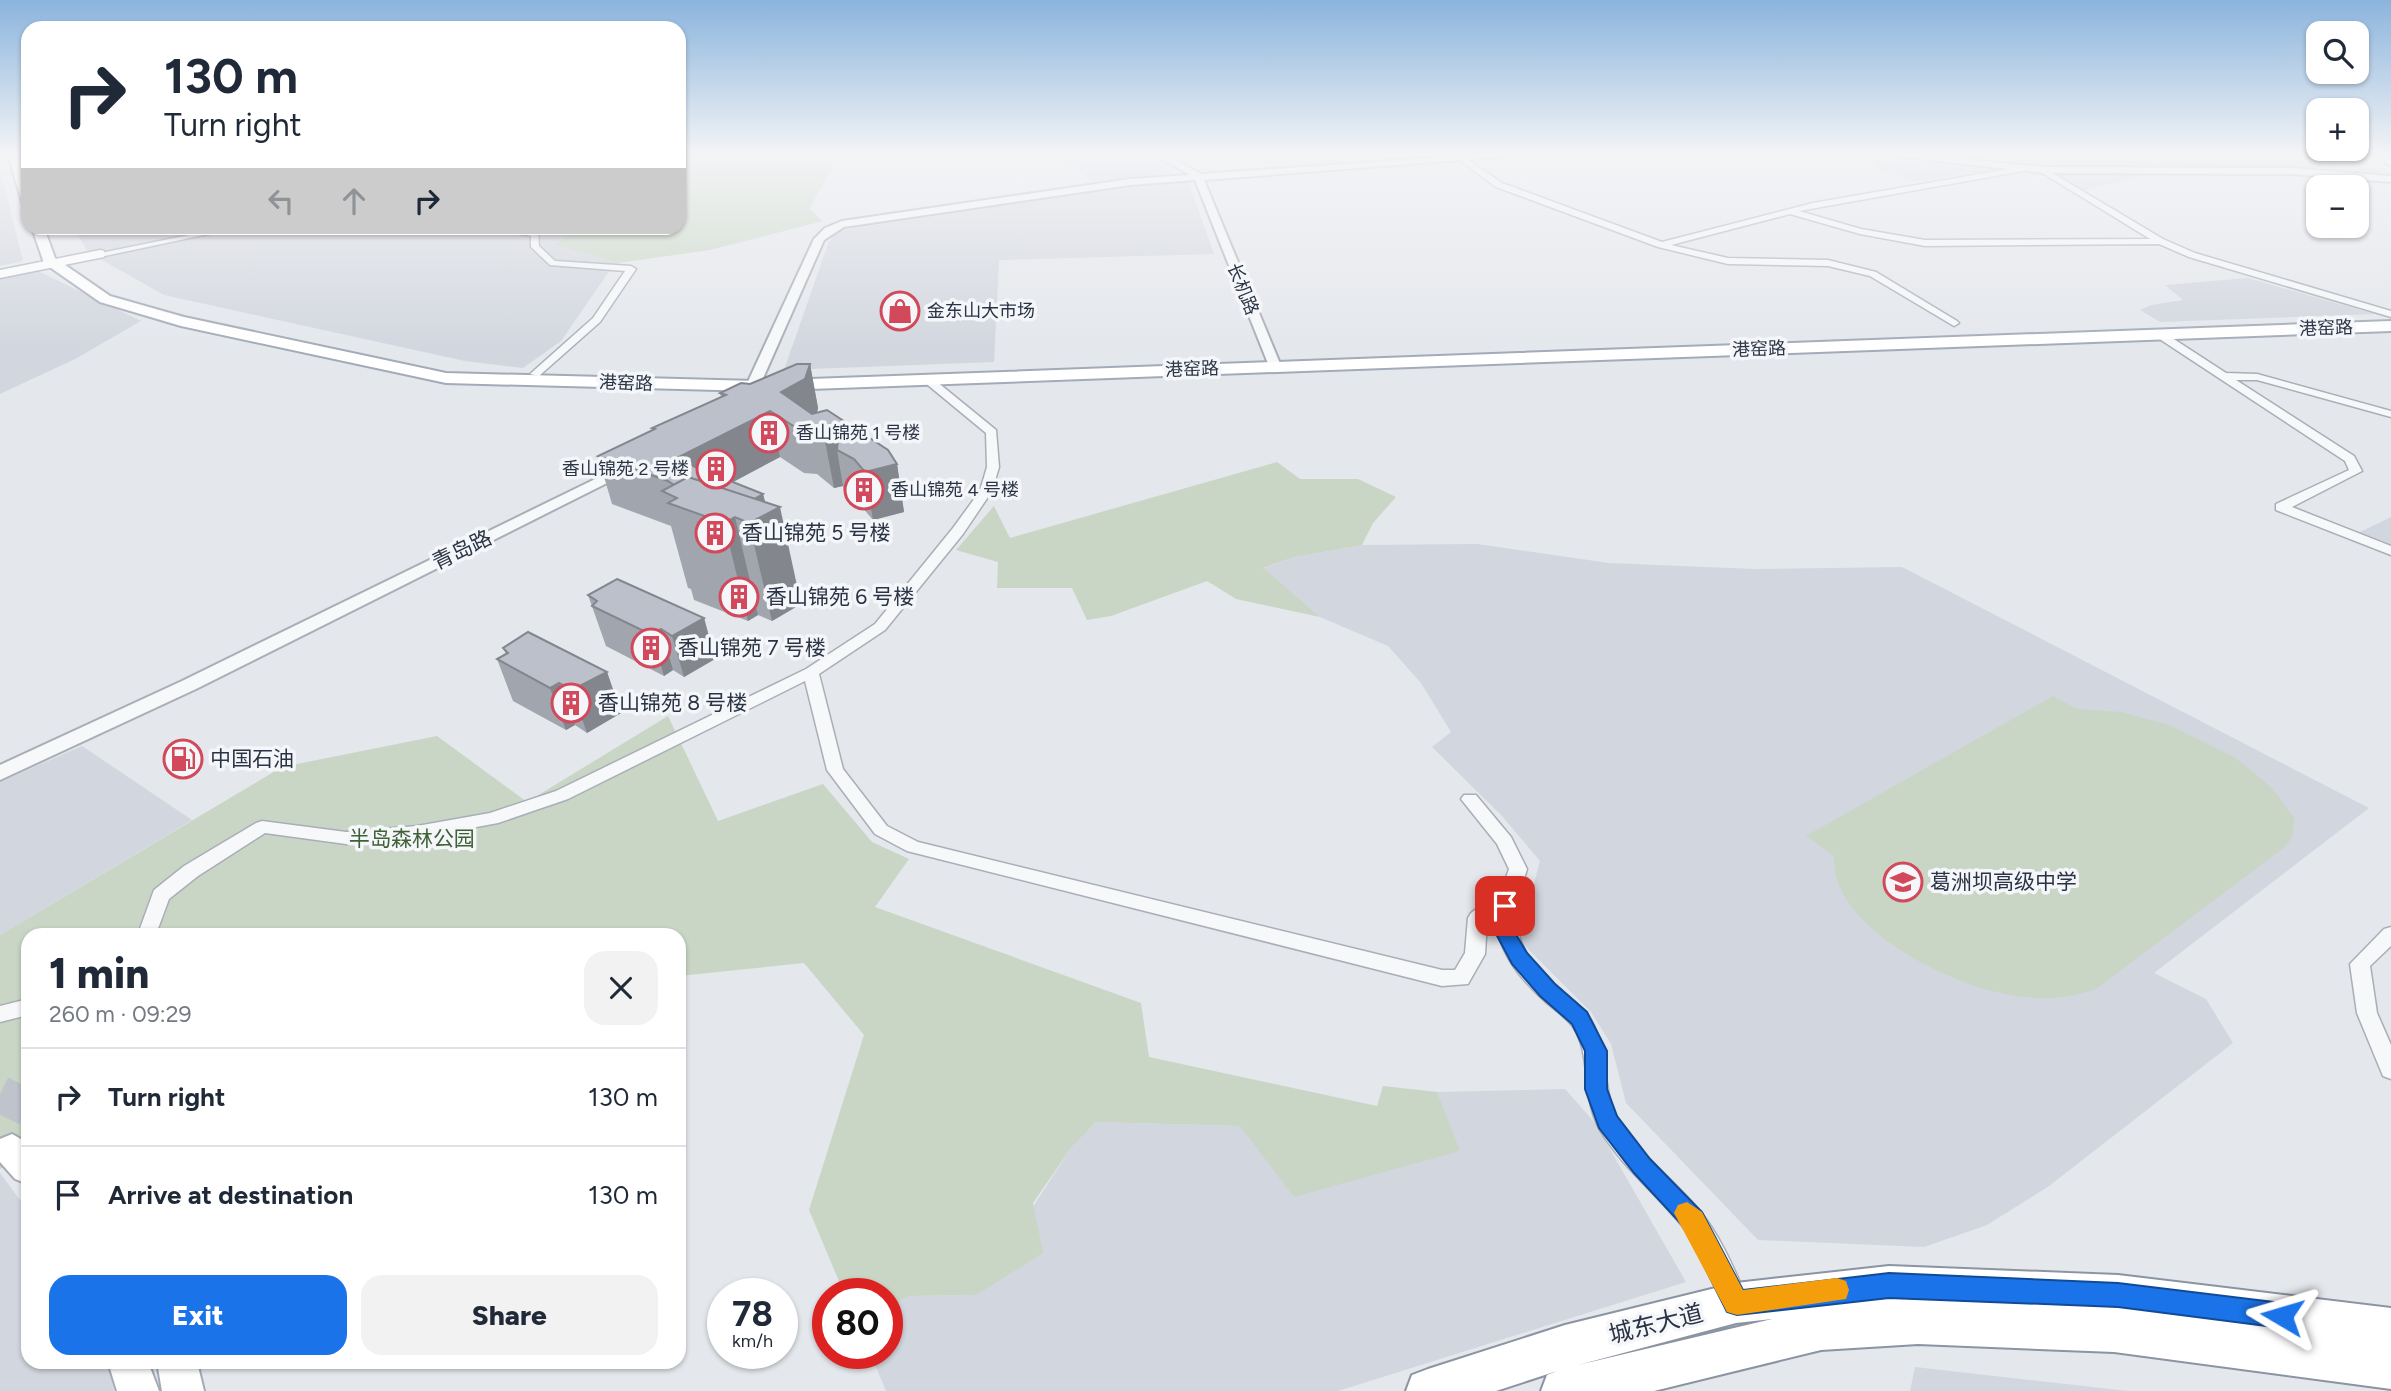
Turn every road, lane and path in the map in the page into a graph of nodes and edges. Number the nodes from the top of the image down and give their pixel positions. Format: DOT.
graph roads {
  1 [pos="870,219"];
  2 [pos="1215,219"];
  3 [pos="1591,219"];
  4 [pos="1760,219"];
  5 [pos="1818,219"];
  6 [pos="2124,219"];
  7 [pos="43,235"];
  8 [pos="55,235"];
  9 [pos="197,235"];
  10 [pos="535,235"];
  11 [pos="2160,241"];
  12 [pos="1661,245"];
  13 [pos="100,254"];
  14 [pos="60,260"];
  15 [pos="0,272"];
  16 [pos="2391,314"];
  17 [pos="2391,321"];
  18 [pos="1954,323"];
  19 [pos="2391,326"];
  20 [pos="2159,334"];
  21 [pos="1273,363"];
  22 [pos="535,374"];
  23 [pos="2222,375"];
  24 [pos="927,379"];
  25 [pos="757,383"];
  26 [pos="734,409"];
  27 [pos="2391,414"];
  28 [pos="639,461"];
  29 [pos="2391,551"];
  30 [pos="811,672"];
  31 [pos="0,773"];
  32 [pos="1470,799"];
  33 [pos="1509,894"];
  34 [pos="149,928"];
  35 [pos="2391,934"];
  36 [pos="21,1009"];
  37 [pos="0,1014"];
  38 [pos="2391,1070"];
  39 [pos="1737,1303"];
  40 [pos="2391,1329"];
  41 [pos="2391,1367"];
  42 [pos="130,1369"];
  43 [pos="178,1369"];
  44 [pos="138,1391"];
  45 [pos="183,1391"];
  46 [pos="1428,1391"];
  47 [pos="1563,1391"];
  1 -- 25 [label="street"];
  2 -- 21 [label="street, 长机路"];
  3 -- 12 [label="street"];
  4 -- 12 [label="street"];
  5 -- 11 [label="street"];
  6 -- 11 [label="street"];
  7 -- 14 [label="main road"];
  8 -- 14 [label="main road"];
  9 -- 13 [label="street"];
  10 -- 22 [label="street"];
  11 -- 16 [label="street"];
  12 -- 18 [label="street"];
  13 -- 14 [label="main road"];
  14 -- 15 [label="main road"];
  14 -- 22 [label="main road, 港窑路"];
  14 -- 25 [label="main road, 港窑路"];
  17 -- 21 [label="main road, 港窑路"];
  19 -- 20 [label="main road, 港窑路"];
  20 -- 21 [label="main road, 港窑路"];
  20 -- 23 [label="street"];
  21 -- 24 [label="main road, 港窑路"];
  21 -- 25 [label="main road, 港窑路"];
  22 -- 25 [label="main road, 港窑路"];
  23 -- 27 [label="street"];
  23 -- 29 [label="street"];
  24 -- 25 [label="main road, 港窑路"];
  24 -- 30 [label="street"];
  25 -- 26 [label="street"];
  28 -- 31 [label="street, 青岛路"];
  30 -- 33 [label="street"];
  30 -- 34 [label="street"];
  32 -- 33 [label="street"];
  33 -- 39 [label="street"];
  35 -- 38 [label="street"];
  36 -- 37 [label="street"];
  39 -- 40 [label="highway, 城东大道"];
  39 -- 46 [label="highway, 城东大道"];
  41 -- 47 [label="highway, 城东大道"];
  42 -- 44 [label="main road"];
  43 -- 45 [label="main road"];
}
